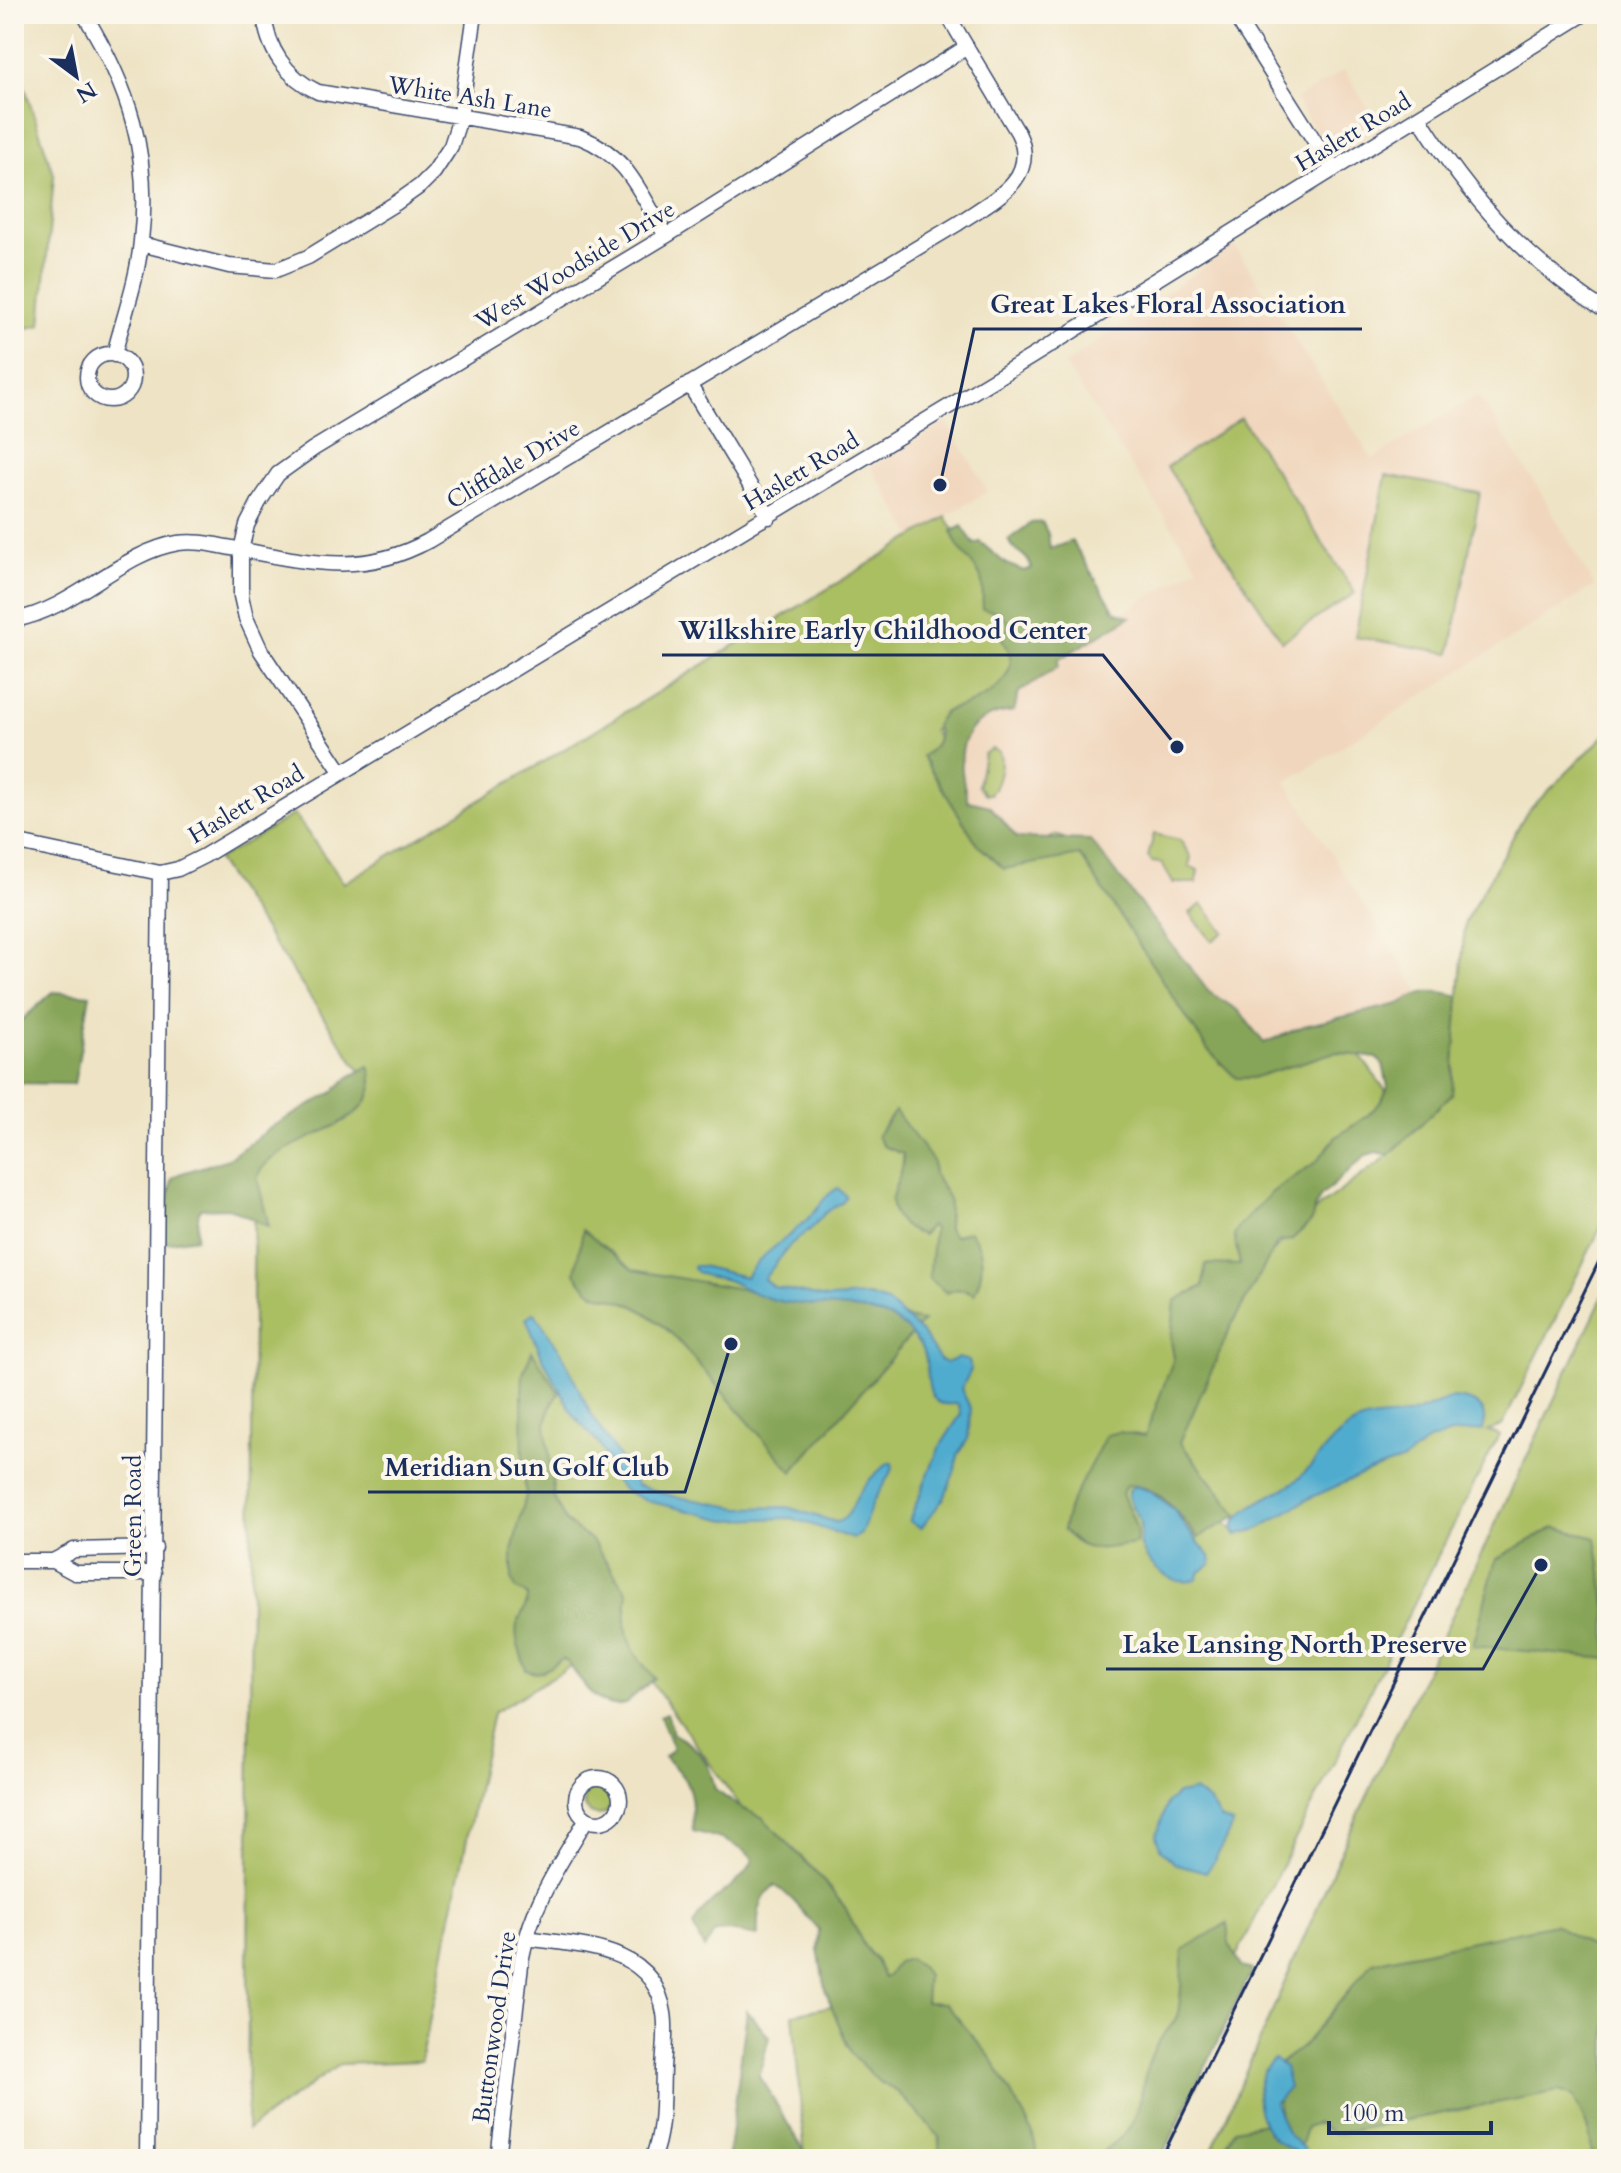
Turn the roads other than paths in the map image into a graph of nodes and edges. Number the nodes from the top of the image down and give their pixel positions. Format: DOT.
graph roads {
  1 [pos="84,14"];
  2 [pos="264,14"];
  3 [pos="475,14"];
  4 [pos="947,14"];
  5 [pos="1584,14"];
  6 [pos="1241,16"];
  7 [pos="967,47"];
  8 [pos="1419,117"];
  9 [pos="460,118"];
  10 [pos="1333,170"];
  11 [pos="666,236"];
  12 [pos="141,244"];
  13 [pos="1607,312"];
  14 [pos="114,355"];
  15 [pos="689,384"];
  16 [pos="769,517"];
  17 [pos="241,550"];
  18 [pos="14,620"];
  19 [pos="342,773"];
  20 [pos="14,842"];
  21 [pos="160,873"];
  22 [pos="155,1548"];
  23 [pos="14,1561"];
  24 [pos="53,1561"];
  25 [pos="154,1573"];
  26 [pos="586,1820"];
  27 [pos="526,1938"];
  28 [pos="147,2159"];
  29 [pos="498,2159"];
  30 [pos="652,2159"];
  1 -- 12 [label="street"];
  2 -- 9 [label="street, White Ash Lane"];
  3 -- 9 [label="street"];
  4 -- 7 [label="street, Cliffdale Drive"];
  5 -- 8 [label="street, Haslett Road"];
  6 -- 10 [label="street"];
  7 -- 11 [label="street, West Woodside Drive"];
  7 -- 15 [label="street, Cliffdale Drive"];
  8 -- 10 [label="street, Haslett Road"];
  8 -- 13 [label="street"];
  9 -- 11 [label="street, White Ash Lane"];
  9 -- 12 [label="street"];
  10 -- 16 [label="street, Haslett Road"];
  11 -- 17 [label="street, West Woodside Drive"];
  12 -- 14 [label="street"];
  15 -- 16 [label="street"];
  15 -- 17 [label="street, Cliffdale Drive"];
  16 -- 19 [label="street, Haslett Road"];
  17 -- 18 [label="street, Cliffdale Drive"];
  17 -- 19 [label="street, West Woodside Drive"];
  19 -- 21 [label="street, Haslett Road"];
  20 -- 21 [label="street"];
  21 -- 22 [label="street, Green Road"];
  22 -- 24 [label="street"];
  22 -- 25 [label="street, Green Road"];
  23 -- 24 [label="street"];
  24 -- 25 [label="street"];
  25 -- 28 [label="street, Green Road"];
  26 -- 27 [label="street, Buttonwood Drive"];
  27 -- 29 [label="street, Buttonwood Drive"];
  27 -- 30 [label="street"];
}
